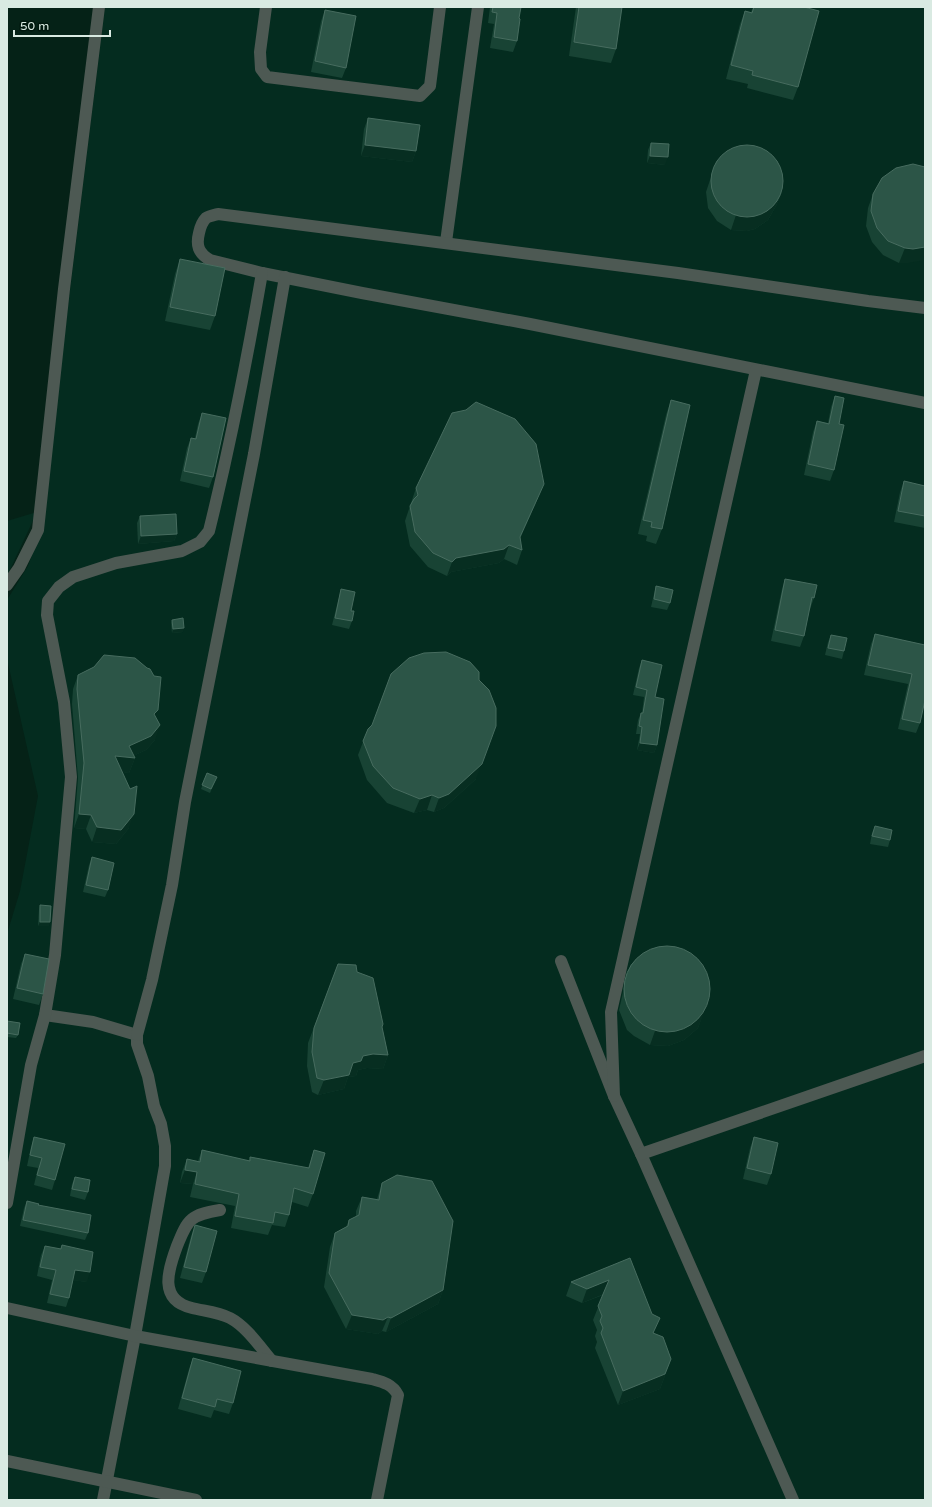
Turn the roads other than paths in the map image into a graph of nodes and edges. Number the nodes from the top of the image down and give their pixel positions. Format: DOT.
graph roads {
  1 [pos="99,7"];
  2 [pos="266,7"];
  3 [pos="440,7"];
  4 [pos="478,7"];
  5 [pos="446,242"];
  6 [pos="262,273"];
  7 [pos="285,277"];
  8 [pos="925,308"];
  9 [pos="756,370"];
  10 [pos="925,403"];
  11 [pos="7,586"];
  12 [pos="561,961"];
  13 [pos="45,1015"];
  14 [pos="136,1035"];
  15 [pos="925,1056"];
  16 [pos="614,1096"];
  17 [pos="641,1154"];
  18 [pos="7,1203"];
  19 [pos="220,1210"];
  20 [pos="7,1308"];
  21 [pos="135,1336"];
  22 [pos="272,1361"];
  23 [pos="7,1461"];
  24 [pos="107,1482"];
  25 [pos="103,1500"];
  26 [pos="196,1500"];
  27 [pos="377,1500"];
  28 [pos="793,1500"];
  1 -- 11 [label="lane"];
  2 -- 3 [label="lane"];
  4 -- 5 [label="lane"];
  5 -- 6 [label="lane"];
  5 -- 8 [label="lane"];
  6 -- 7 [label="lane"];
  6 -- 13 [label="lane"];
  7 -- 9 [label="lane"];
  7 -- 14 [label="lane"];
  9 -- 10 [label="lane"];
  9 -- 16 [label="lane"];
  12 -- 16 [label="lane"];
  13 -- 14 [label="lane"];
  13 -- 18 [label="lane"];
  14 -- 21 [label="lane"];
  15 -- 17 [label="lane"];
  16 -- 17 [label="lane"];
  17 -- 28 [label="lane"];
  19 -- 22 [label="lane"];
  20 -- 21 [label="lane"];
  21 -- 22 [label="lane"];
  21 -- 24 [label="lane"];
  22 -- 27 [label="lane"];
  23 -- 24 [label="lane"];
  24 -- 25 [label="lane"];
  24 -- 26 [label="lane"];
}
